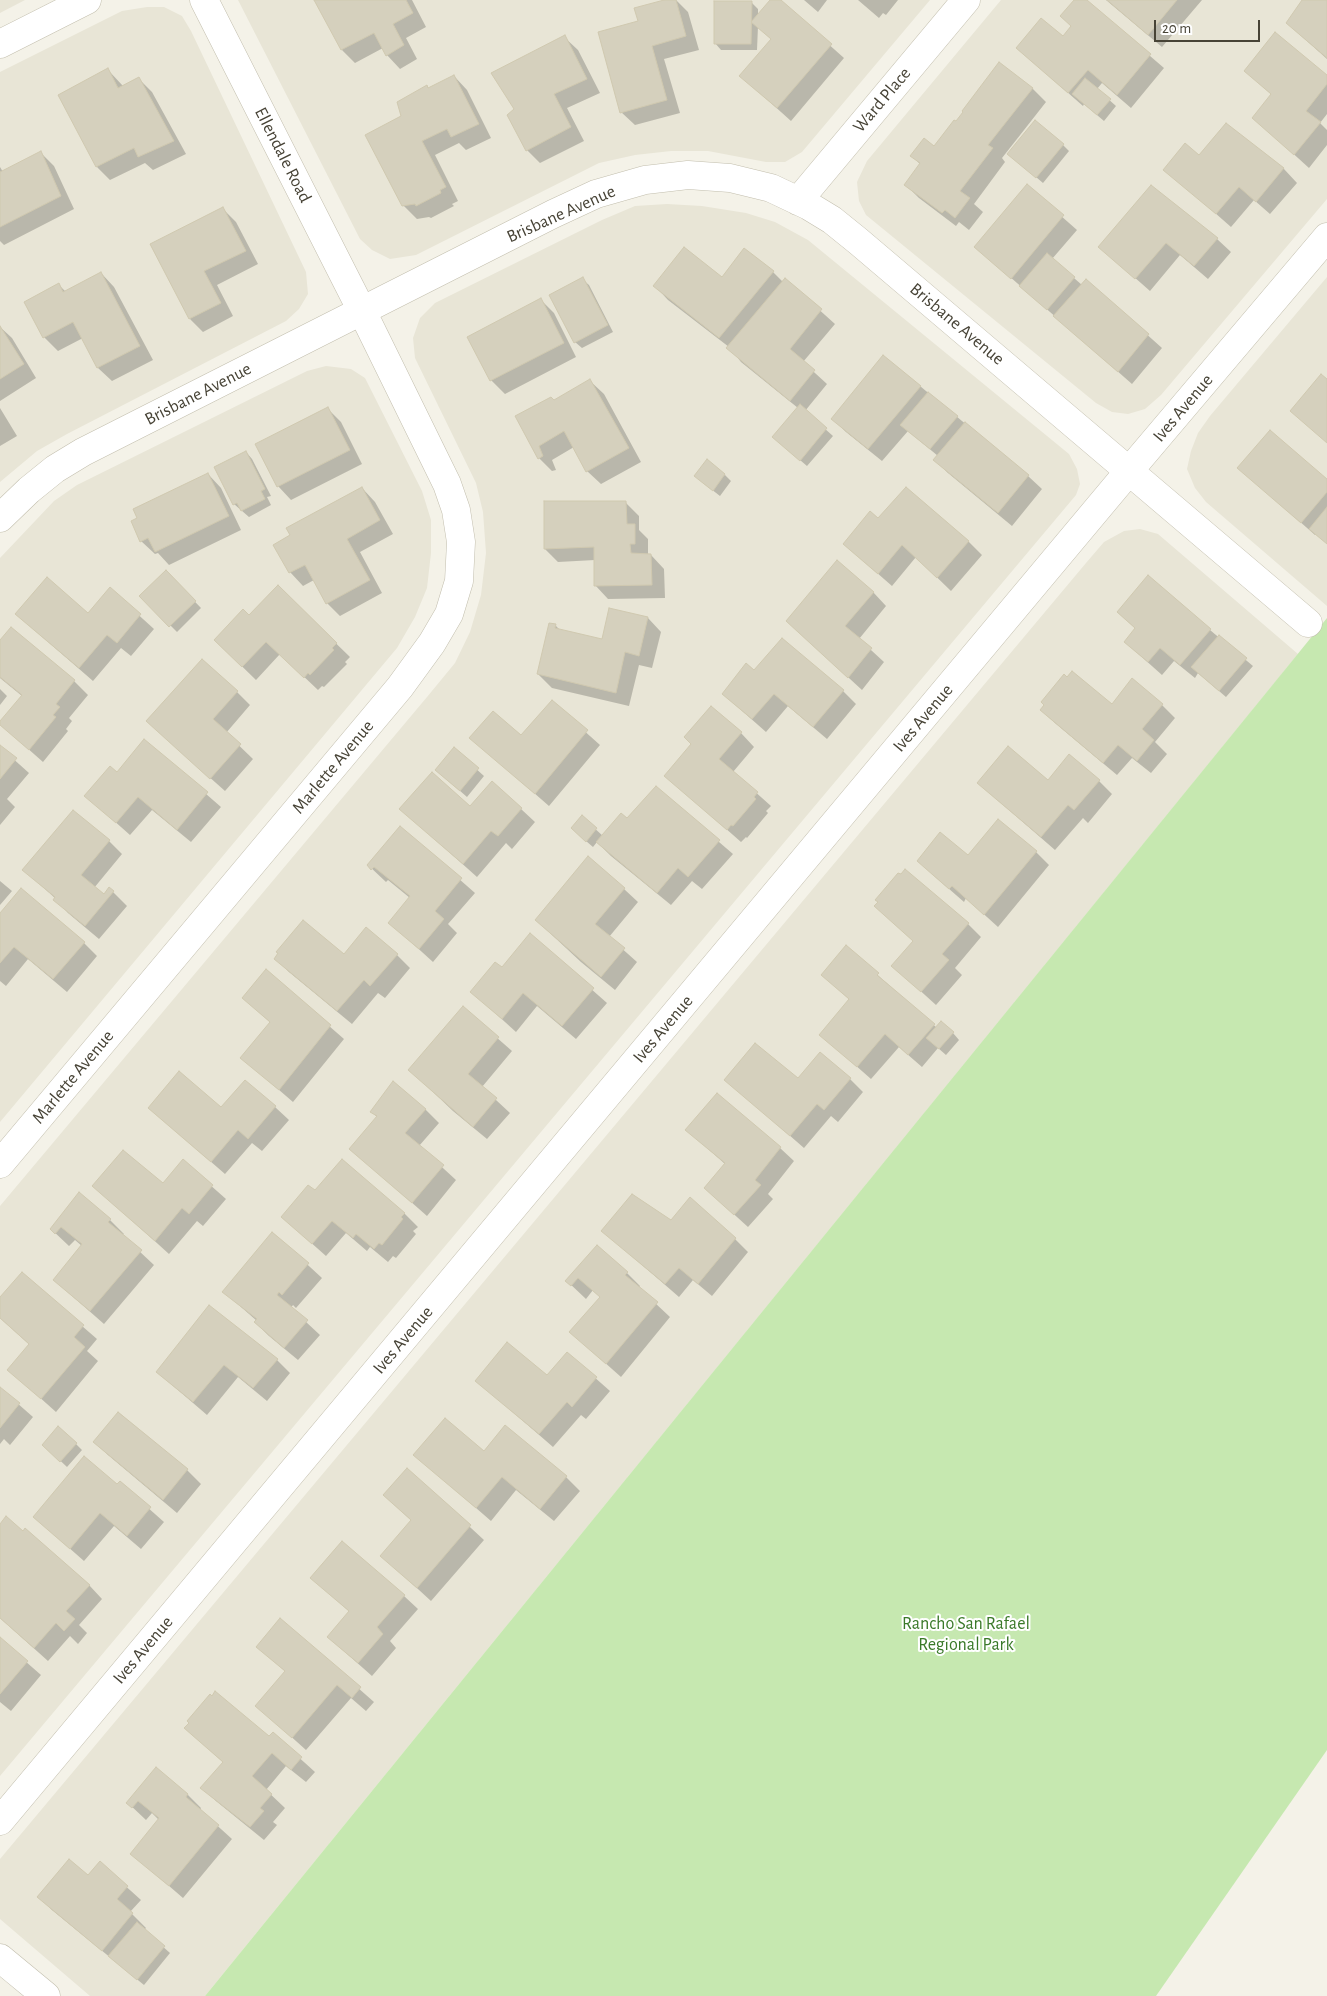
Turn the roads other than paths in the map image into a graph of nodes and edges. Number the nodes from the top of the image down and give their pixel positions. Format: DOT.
graph roads {
  1 [pos="87,0"];
  2 [pos="204,0"];
  3 [pos="966,0"];
  4 [pos="0,44"];
  5 [pos="798,201"];
  6 [pos="1327,238"];
  7 [pos="362,311"];
  8 [pos="1129,471"];
  9 [pos="0,518"];
  10 [pos="1308,623"];
  11 [pos="0,1164"];
  12 [pos="0,1822"];
  13 [pos="0,1958"];
  14 [pos="46,1996"];
  1 -- 4 [label="street"];
  2 -- 7 [label="street, Ellendale Road"];
  3 -- 5 [label="street, Ward Place"];
  5 -- 7 [label="street, Brisbane Avenue"];
  5 -- 8 [label="street, Brisbane Avenue"];
  6 -- 8 [label="street, Ives Avenue"];
  7 -- 9 [label="street, Brisbane Avenue"];
  7 -- 11 [label="street, Marlette Avenue"];
  8 -- 10 [label="street, Brisbane Avenue"];
  8 -- 12 [label="street, Ives Avenue"];
  13 -- 14 [label="street"];
}
